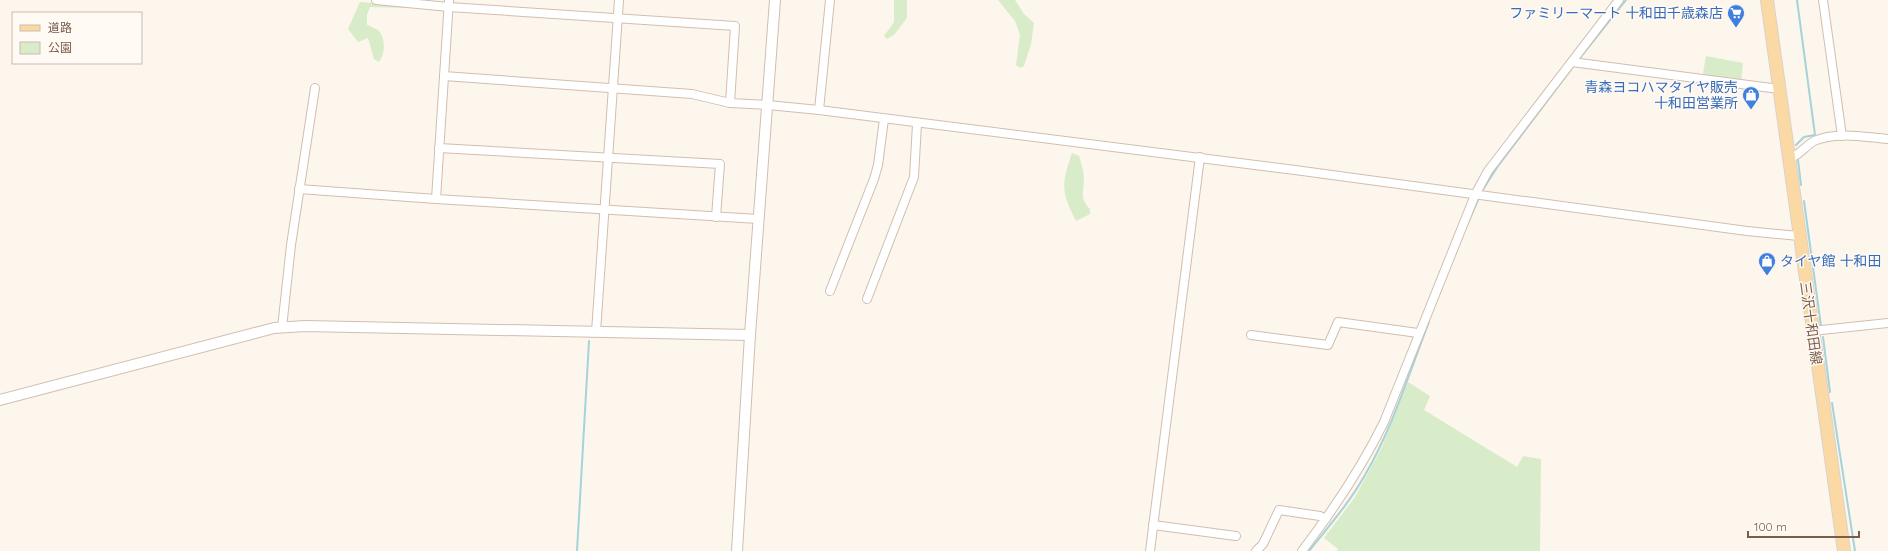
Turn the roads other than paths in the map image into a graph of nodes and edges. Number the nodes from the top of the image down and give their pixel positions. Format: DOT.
graph roads {
  1 [pos="376,0"];
  2 [pos="619,0"];
  3 [pos="775,0"];
  4 [pos="830,0"];
  5 [pos="1619,0"];
  6 [pos="1767,0"];
  7 [pos="1823,0"];
  8 [pos="449,3"];
  9 [pos="617,18"];
  10 [pos="1572,62"];
  11 [pos="444,76"];
  12 [pos="315,88"];
  13 [pos="613,88"];
  14 [pos="1779,89"];
  15 [pos="730,103"];
  16 [pos="768,105"];
  17 [pos="819,110"];
  18 [pos="884,119"];
  19 [pos="917,124"];
  20 [pos="1842,136"];
  21 [pos="1888,139"];
  22 [pos="439,148"];
  23 [pos="1200,157"];
  24 [pos="608,159"];
  25 [pos="1789,159"];
  26 [pos="299,190"];
  27 [pos="1475,195"];
  28 [pos="436,199"];
  29 [pos="604,209"];
  30 [pos="716,217"];
  31 [pos="758,219"];
  32 [pos="1799,236"];
  33 [pos="830,291"];
  34 [pos="867,298"];
  35 [pos="1888,323"];
  36 [pos="282,328"];
  37 [pos="1812,331"];
  38 [pos="596,332"];
  39 [pos="1418,333"];
  40 [pos="750,335"];
  41 [pos="1251,335"];
  42 [pos="0,400"];
  43 [pos="1326,520"];
  44 [pos="1153,525"];
  45 [pos="1236,536"];
  46 [pos="737,551"];
  47 [pos="1150,551"];
  48 [pos="1256,551"];
  49 [pos="1302,551"];
  50 [pos="1844,551"];
  1 -- 8 [label="street"];
  2 -- 9 [label="street"];
  3 -- 16 [label="street"];
  4 -- 17 [label="street"];
  5 -- 10 [label="street"];
  6 -- 14 [label="main road, 三沢十和田線"];
  7 -- 20 [label="street"];
  8 -- 9 [label="street"];
  8 -- 11 [label="street"];
  9 -- 13 [label="street"];
  9 -- 15 [label="street"];
  10 -- 14 [label="street"];
  10 -- 27 [label="street"];
  11 -- 13 [label="street"];
  11 -- 22 [label="street"];
  12 -- 26 [label="street"];
  13 -- 15 [label="street"];
  13 -- 24 [label="street"];
  14 -- 25 [label="main road, 三沢十和田線"];
  15 -- 16 [label="street"];
  16 -- 17 [label="street"];
  16 -- 31 [label="street"];
  17 -- 18 [label="street"];
  18 -- 19 [label="street"];
  18 -- 33 [label="street"];
  19 -- 23 [label="street"];
  19 -- 34 [label="street"];
  20 -- 21 [label="street"];
  20 -- 25 [label="street"];
  22 -- 24 [label="street"];
  22 -- 28 [label="street"];
  23 -- 27 [label="street"];
  23 -- 44 [label="street"];
  24 -- 29 [label="street"];
  24 -- 30 [label="street"];
  25 -- 32 [label="main road, 三沢十和田線"];
  26 -- 28 [label="street"];
  26 -- 36 [label="street"];
  27 -- 32 [label="street"];
  27 -- 39 [label="street"];
  28 -- 29 [label="street"];
  29 -- 30 [label="street"];
  29 -- 38 [label="street"];
  30 -- 31 [label="street"];
  31 -- 40 [label="street"];
  32 -- 37 [label="main road, 三沢十和田線"];
  35 -- 37 [label="street"];
  36 -- 38 [label="street"];
  36 -- 42 [label="street"];
  37 -- 50 [label="main road, 三沢十和田線"];
  38 -- 40 [label="street"];
  39 -- 41 [label="street"];
  39 -- 43 [label="street"];
  40 -- 46 [label="street"];
  43 -- 48 [label="street"];
  43 -- 49 [label="street"];
  44 -- 45 [label="street"];
  44 -- 47 [label="street"];
}
